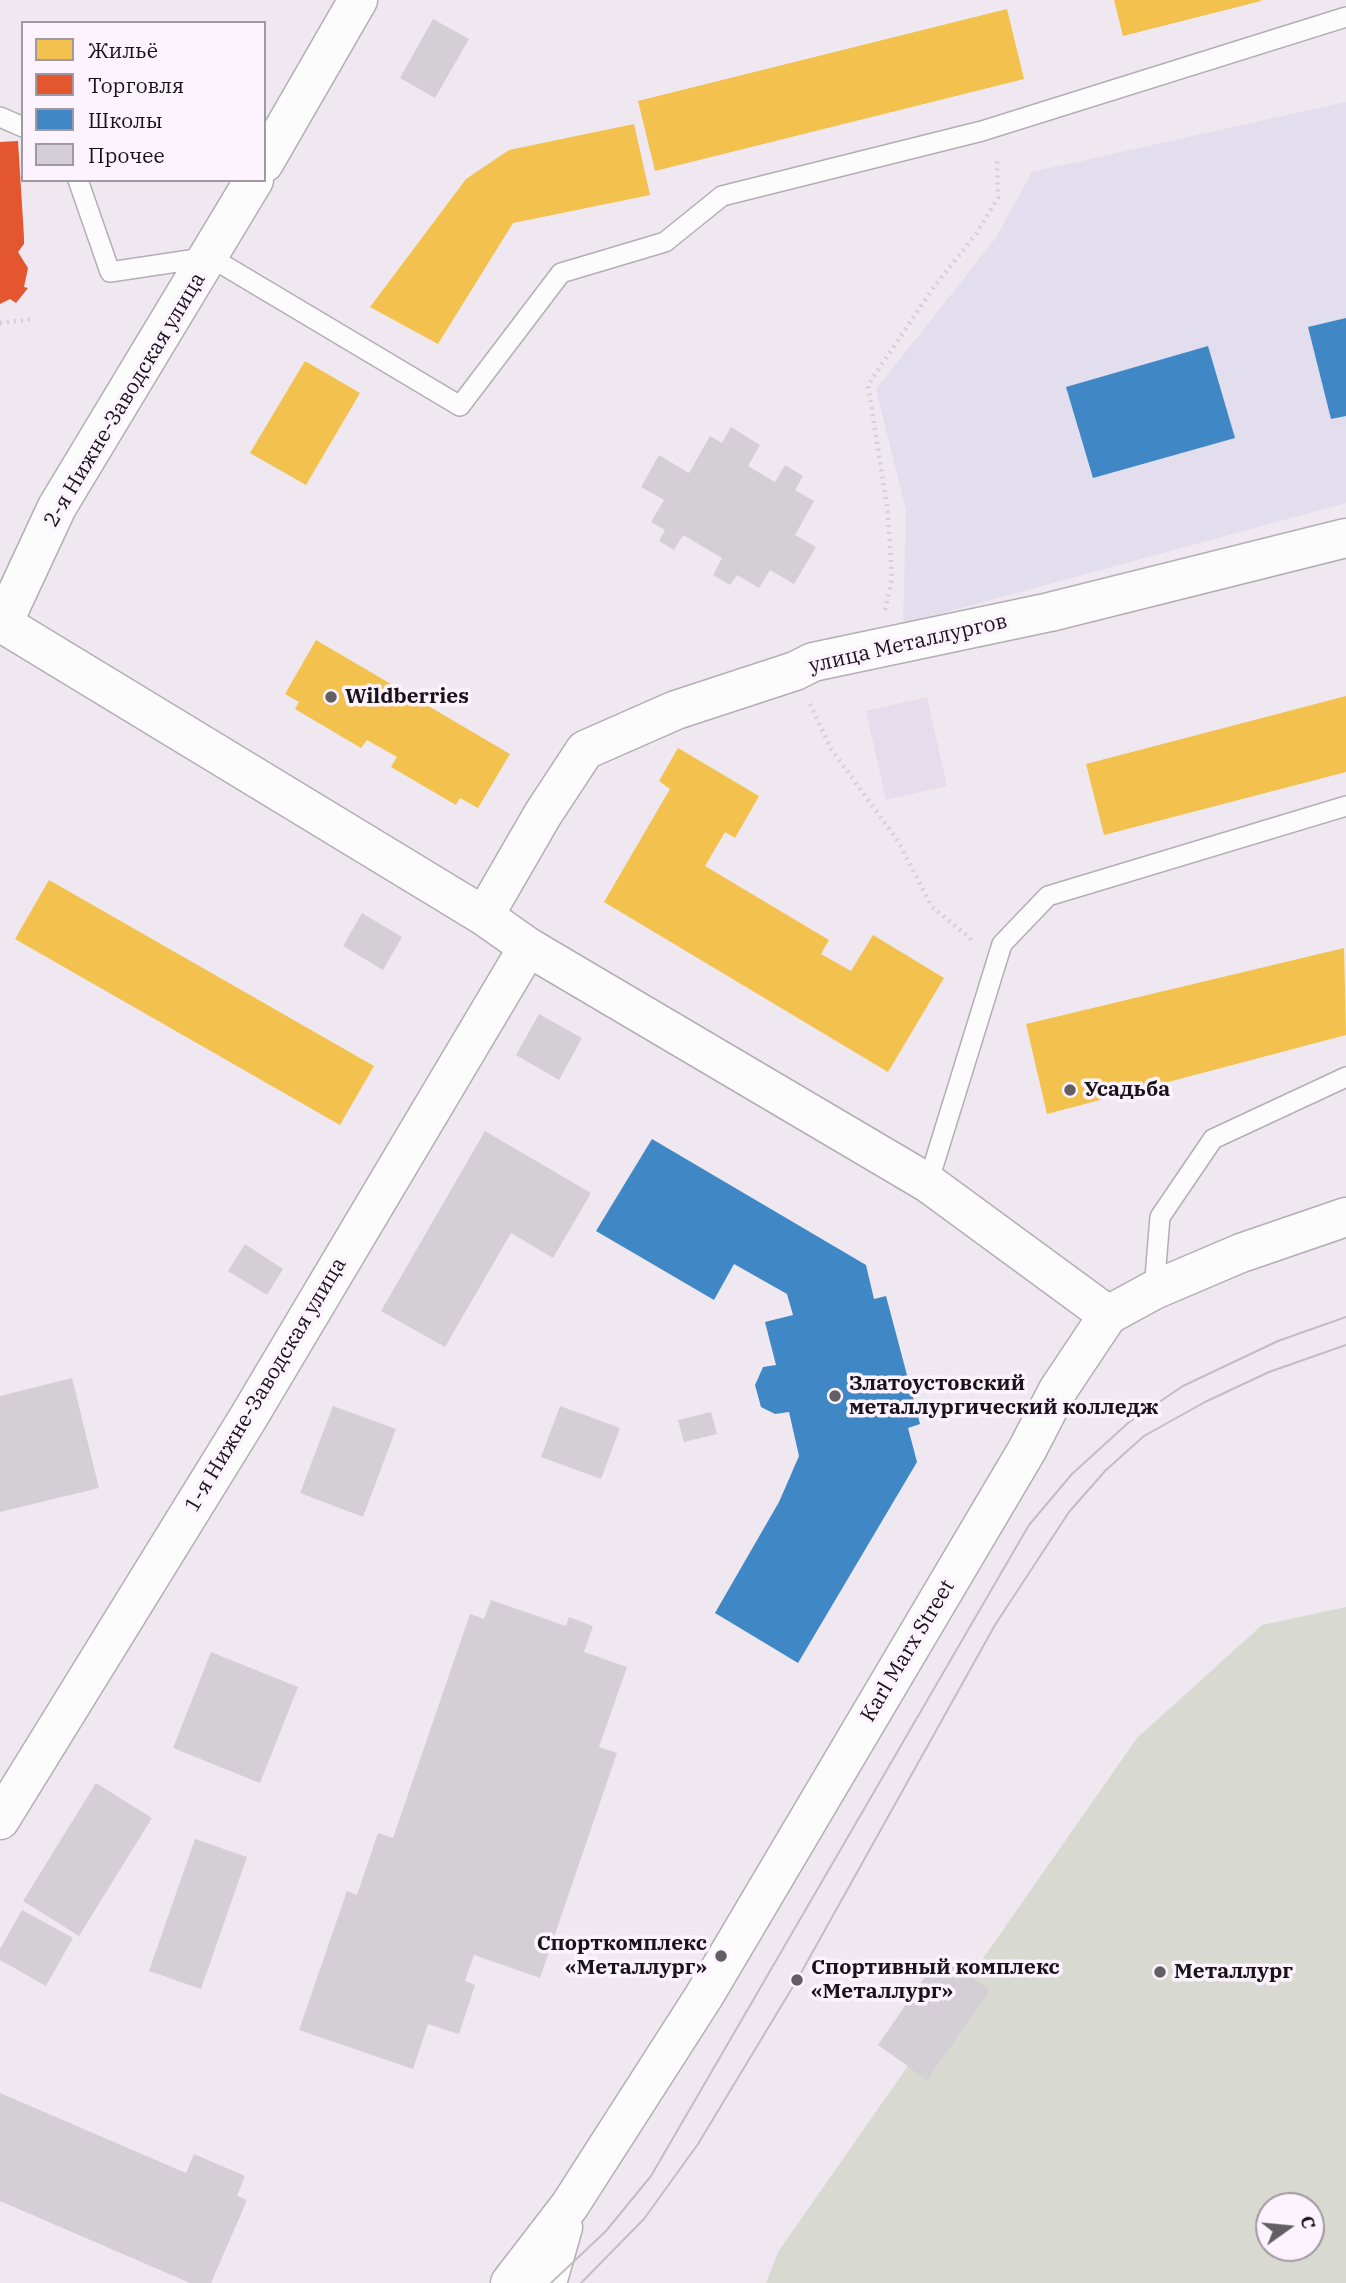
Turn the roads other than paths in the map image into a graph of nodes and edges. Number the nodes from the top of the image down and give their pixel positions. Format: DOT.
graph roads {
  1 [pos="358,0"];
  2 [pos="1346,17"];
  3 [pos="0,117"];
  4 [pos="21,126"];
  5 [pos="266,160"];
  6 [pos="79,182"];
  7 [pos="253,182"];
  8 [pos="210,257"];
  9 [pos="1346,538"];
  10 [pos="1,622"];
  11 [pos="1346,806"];
  12 [pos="484,916"];
  13 [pos="528,947"];
  14 [pos="1346,1077"];
  15 [pos="928,1183"];
  16 [pos="1346,1217"];
  17 [pos="1154,1290"];
  18 [pos="1108,1315"];
  19 [pos="0,1820"];
  20 [pos="570,2205"];
  21 [pos="510,2283"];
  22 [pos="547,2283"];
  1 -- 5 [label="main road"];
  2 -- 8 [label="lane"];
  3 -- 4 [label="lane"];
  6 -- 8 [label="lane"];
  7 -- 8 [label="main road, 2-я Нижне-Заводская улица"];
  8 -- 10 [label="main road, 2-я Нижне-Заводская улица"];
  9 -- 12 [label="main road, улица Металлургов"];
  10 -- 12 [label="main road"];
  11 -- 15 [label="lane"];
  12 -- 13 [label="main road"];
  13 -- 15 [label="main road"];
  13 -- 19 [label="main road, 1-я Нижне-Заводская улица"];
  14 -- 17 [label="lane"];
  15 -- 18 [label="main road"];
  16 -- 17 [label="main road, Karl Marx Street"];
  17 -- 18 [label="main road, Karl Marx Street"];
  18 -- 20 [label="main road, Karl Marx Street"];
  20 -- 21 [label="main road, Karl Marx Street"];
  20 -- 22 [label="main road, Karl Marx Street"];
}
